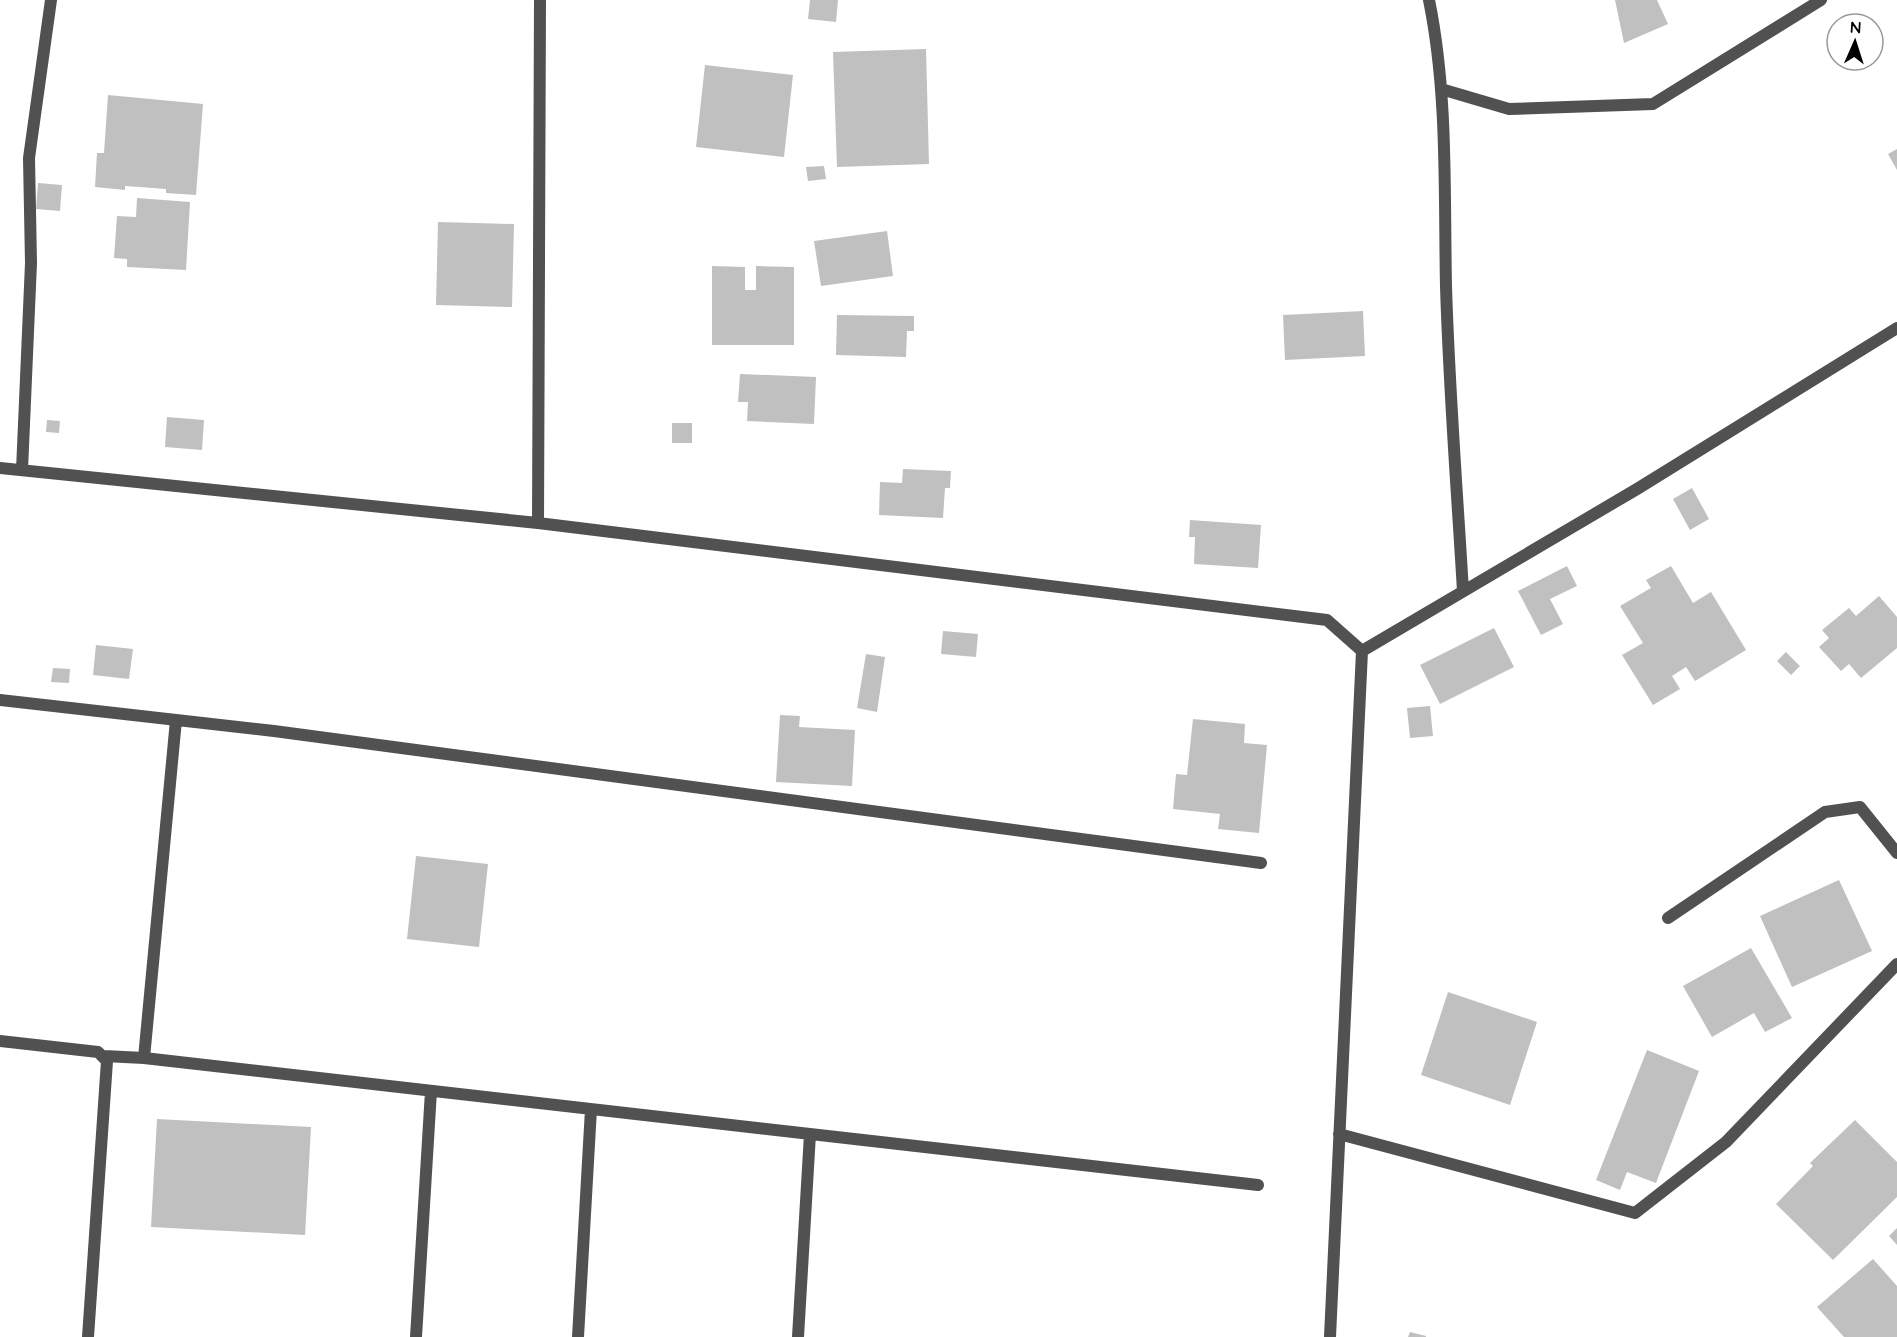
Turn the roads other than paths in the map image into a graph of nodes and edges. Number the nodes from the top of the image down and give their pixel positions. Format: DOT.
graph roads {
  1 [pos="51,0"];
  2 [pos="540,0"];
  3 [pos="1429,0"];
  4 [pos="1821,0"];
  5 [pos="1441,89"];
  6 [pos="1897,328"];
  7 [pos="0,468"];
  8 [pos="22,470"];
  9 [pos="538,524"];
  10 [pos="1464,591"];
  11 [pos="1362,651"];
  12 [pos="0,700"];
  13 [pos="176,720"];
  14 [pos="1897,853"];
  15 [pos="1261,863"];
  16 [pos="1668,918"];
  17 [pos="1897,964"];
  18 [pos="0,1041"];
  19 [pos="104,1056"];
  20 [pos="144,1058"];
  21 [pos="431,1090"];
  22 [pos="591,1109"];
  23 [pos="810,1134"];
  24 [pos="1340,1134"];
  25 [pos="1258,1185"];
  26 [pos="88,1337"];
  27 [pos="416,1337"];
  28 [pos="579,1337"];
  29 [pos="798,1337"];
  30 [pos="1330,1337"];
  1 -- 8 [label="street"];
  2 -- 9 [label="street"];
  3 -- 5 [label="street"];
  4 -- 5 [label="street"];
  5 -- 10 [label="street"];
  6 -- 10 [label="street"];
  7 -- 8 [label="street"];
  8 -- 9 [label="street"];
  9 -- 11 [label="street"];
  10 -- 11 [label="street"];
  11 -- 24 [label="street"];
  12 -- 13 [label="street"];
  13 -- 15 [label="street"];
  13 -- 20 [label="street"];
  14 -- 16 [label="street"];
  17 -- 24 [label="street"];
  18 -- 19 [label="street"];
  19 -- 20 [label="street"];
  19 -- 26 [label="street"];
  20 -- 21 [label="street"];
  21 -- 22 [label="street"];
  21 -- 27 [label="street"];
  22 -- 23 [label="street"];
  22 -- 28 [label="street"];
  23 -- 25 [label="street"];
  23 -- 29 [label="street"];
  24 -- 30 [label="street"];
}
